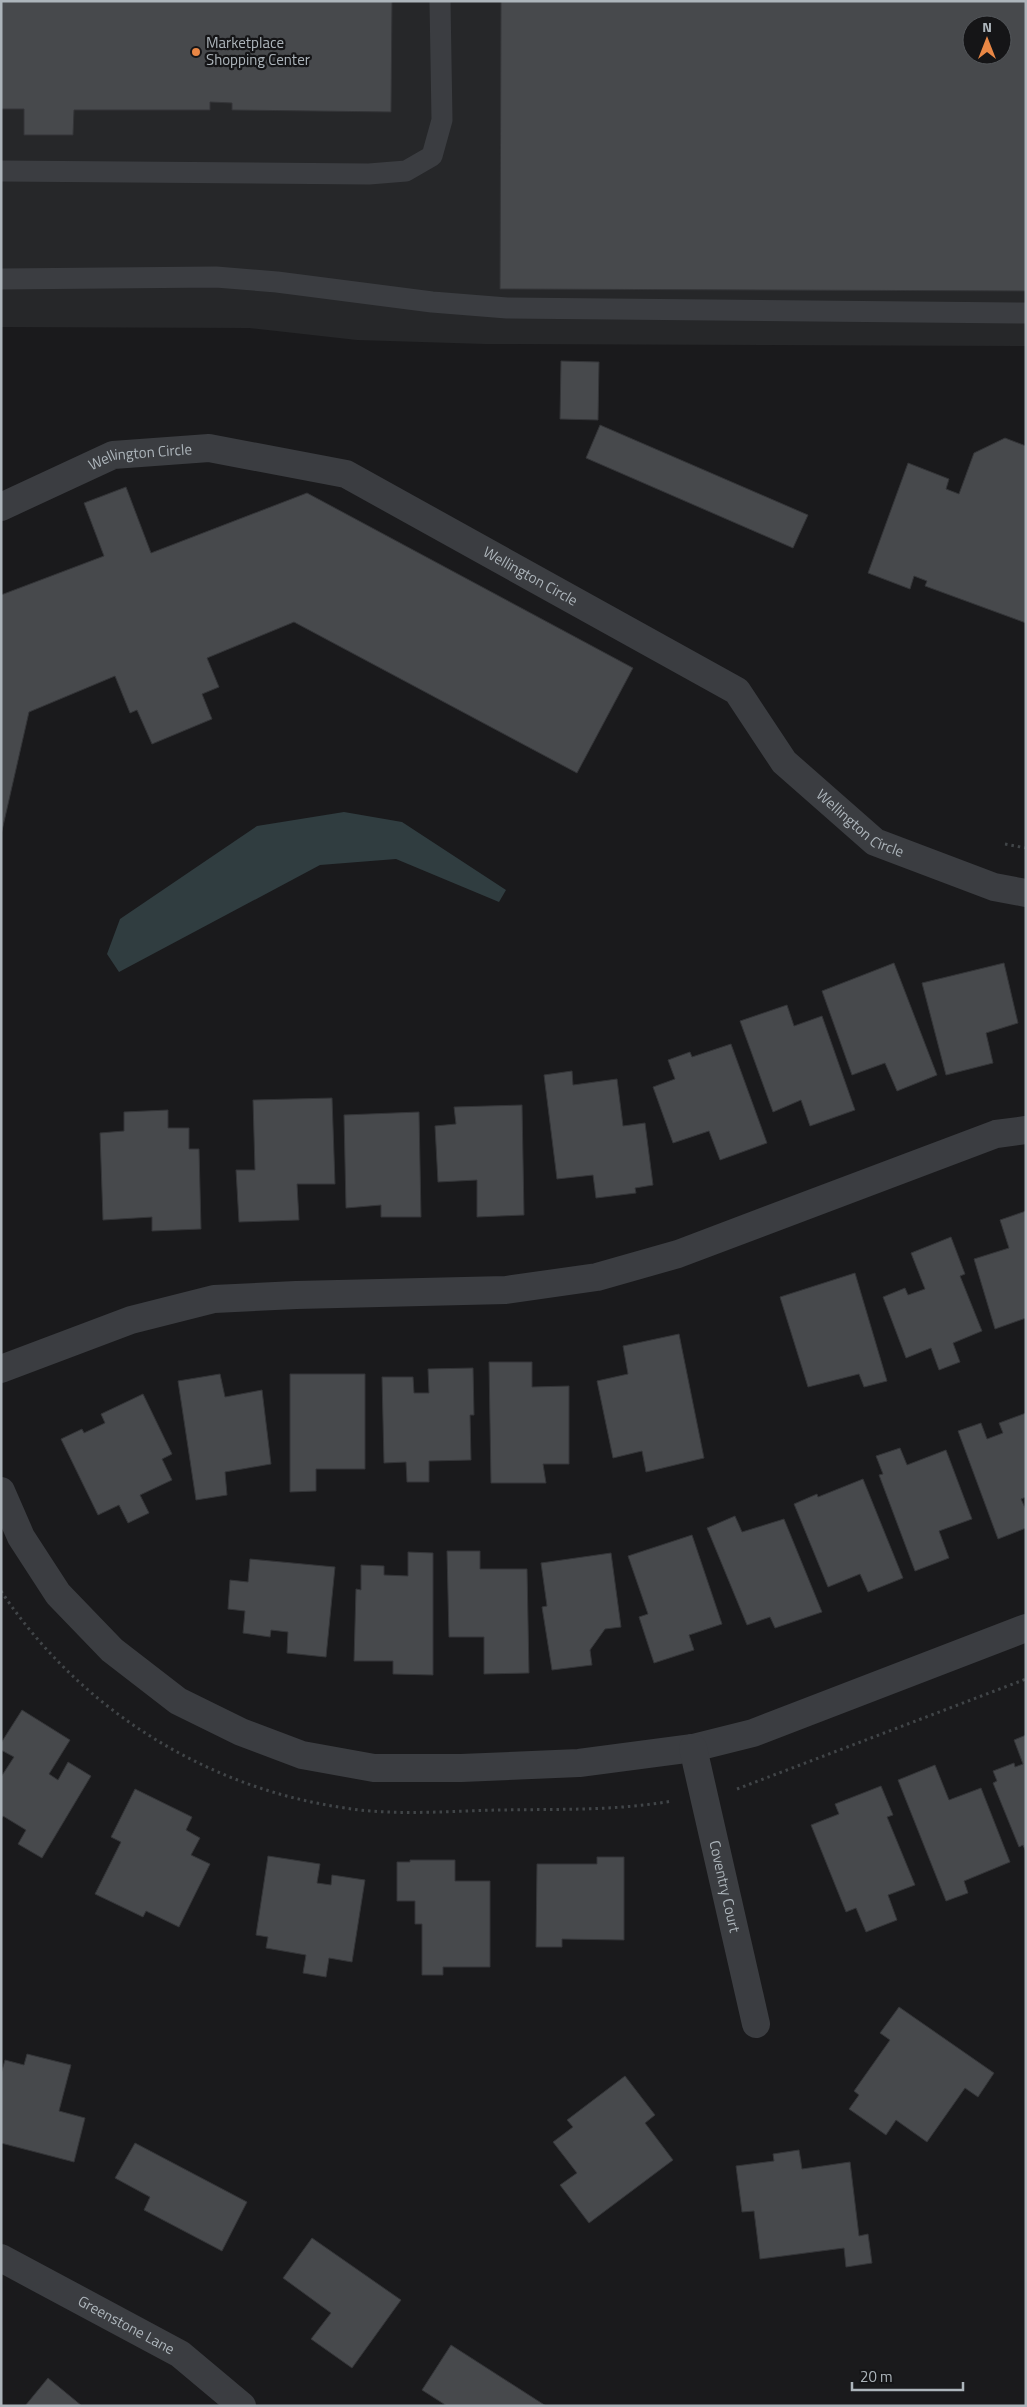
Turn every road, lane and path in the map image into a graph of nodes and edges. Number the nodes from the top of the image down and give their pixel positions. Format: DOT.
graph roads {
  1 [pos="440,1"];
  2 [pos="1,172"];
  3 [pos="1,279"];
  4 [pos="1026,314"];
  5 [pos="1,507"];
  6 [pos="1005,844"];
  7 [pos="1026,848"];
  8 [pos="1026,893"];
  9 [pos="1026,1130"];
  10 [pos="1,1369"];
  11 [pos="1,1491"];
  12 [pos="1026,1628"];
  13 [pos="693,1748"];
  14 [pos="756,2024"];
  15 [pos="1,2258"];
  16 [pos="242,2406"];
  1 -- 2 [label="lane"];
  3 -- 4 [label="lane"];
  5 -- 8 [label="street, Wellington Circle"];
  6 -- 7 [label="path"];
  9 -- 10 [label="street"];
  11 -- 13 [label="street"];
  12 -- 13 [label="street"];
  13 -- 14 [label="street, Coventry Court"];
  15 -- 16 [label="street, Greenstone Lane"];
}
